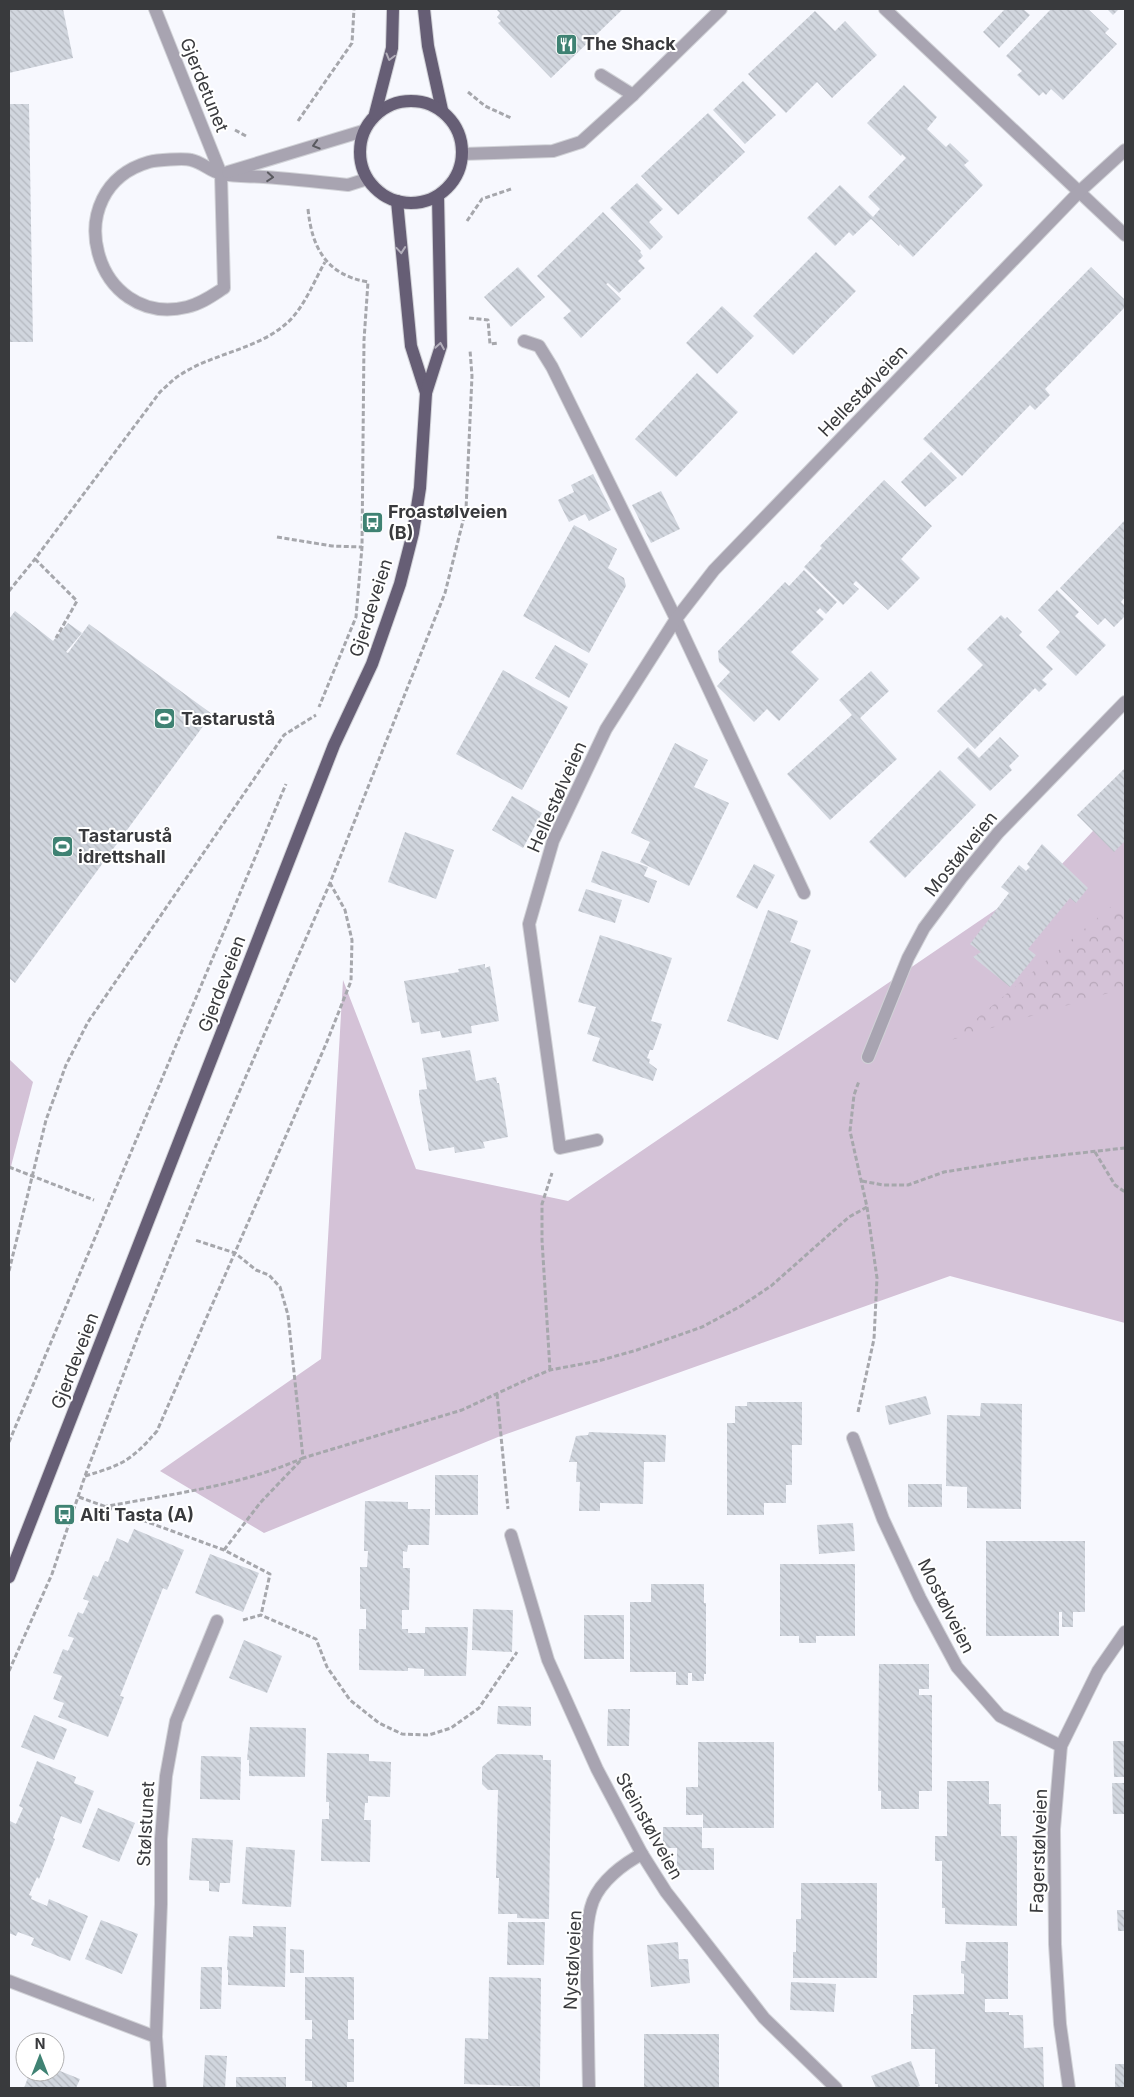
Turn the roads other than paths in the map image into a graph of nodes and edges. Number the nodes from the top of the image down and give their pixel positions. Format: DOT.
graph roads {
  1 [pos="155,9"];
  2 [pos="393,9"];
  3 [pos="424,9"];
  4 [pos="721,9"];
  5 [pos="885,9"];
  6 [pos="601,75"];
  7 [pos="633,95"];
  8 [pos="442,110"];
  9 [pos="375,114"];
  10 [pos="363,131"];
  11 [pos="1125,150"];
  12 [pos="462,154"];
  13 [pos="221,174"];
  14 [pos="367,179"];
  15 [pos="1080,191"];
  16 [pos="438,196"];
  17 [pos="397,201"];
  18 [pos="1125,235"];
  19 [pos="524,341"];
  20 [pos="426,393"];
  21 [pos="676,619"];
  22 [pos="1125,702"];
  23 [pos="804,893"];
  24 [pos="868,1057"];
  25 [pos="597,1140"];
  26 [pos="853,1438"];
  27 [pos="511,1535"];
  28 [pos="9,1577"];
  29 [pos="217,1621"];
  30 [pos="1125,1632"];
  31 [pos="1062,1746"];
  32 [pos="642,1854"];
  33 [pos="9,1983"];
  34 [pos="156,2037"];
  35 [pos="160,2088"];
  36 [pos="589,2088"];
  37 [pos="836,2088"];
  38 [pos="1069,2088"];
  1 -- 13 [label="street, Gjerdetunet"];
  2 -- 9 [label="main road, one-way"];
  3 -- 8 [label="main road"];
  4 -- 7 [label="street"];
  5 -- 15 [label="street"];
  6 -- 7 [label="street"];
  7 -- 12 [label="street"];
  8 -- 9 [label="main road"];
  8 -- 12 [label="main road"];
  9 -- 10 [label="main road"];
  10 -- 13 [label="street, one-way"];
  10 -- 14 [label="main road"];
  11 -- 15 [label="street, Hellestølveien"];
  12 -- 16 [label="main road"];
  13 -- 13 [label="street"];
  13 -- 14 [label="street, one-way"];
  14 -- 17 [label="main road"];
  15 -- 18 [label="street"];
  15 -- 21 [label="street, Hellestølveien"];
  16 -- 17 [label="main road"];
  20 -- 16 [label="main road, Gjerdeveien, one-way"];
  17 -- 20 [label="main road, Gjerdeveien, one-way"];
  19 -- 21 [label="street"];
  20 -- 28 [label="main road, Gjerdeveien"];
  21 -- 23 [label="street"];
  21 -- 25 [label="street, Hellestølveien"];
  22 -- 24 [label="street, Mostølveien"];
  26 -- 31 [label="street, Mostølveien"];
  27 -- 32 [label="street, Steinstølveien"];
  29 -- 34 [label="street, Stølstunet"];
  30 -- 31 [label="street, Fagerstølveien"];
  31 -- 38 [label="street, Fagerstølveien"];
  32 -- 36 [label="street, Nystølveien"];
  32 -- 37 [label="street, Steinstølveien"];
  33 -- 34 [label="street"];
  34 -- 35 [label="street, Stølstunet"];
}
